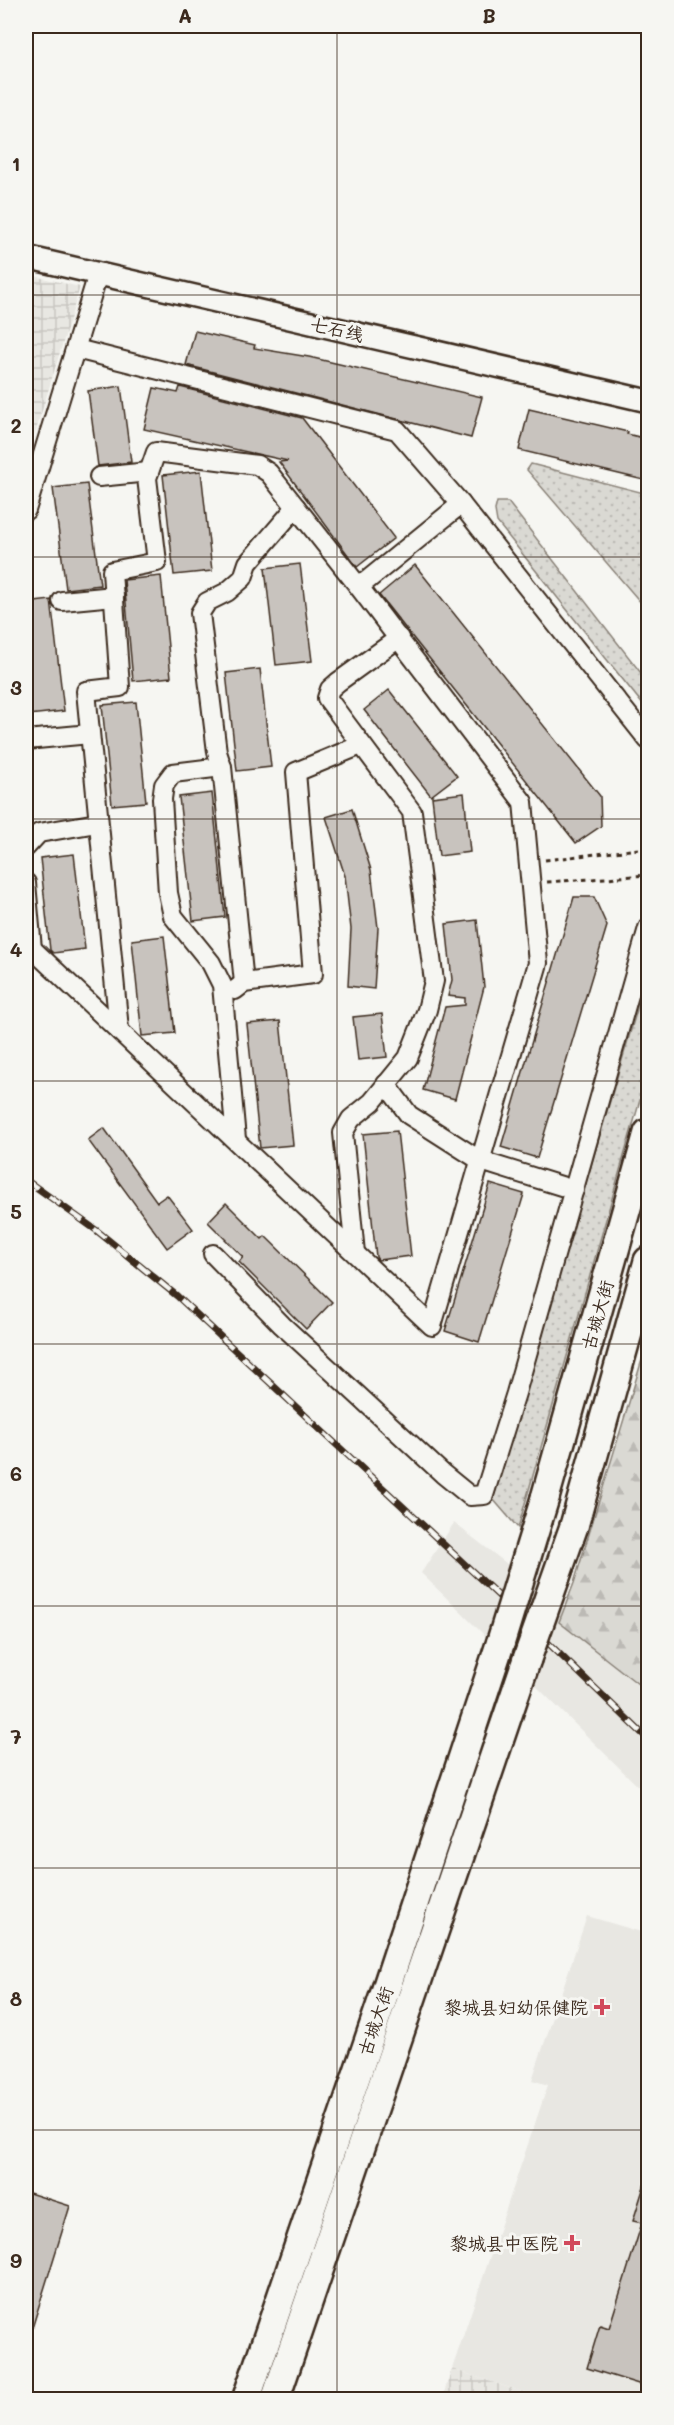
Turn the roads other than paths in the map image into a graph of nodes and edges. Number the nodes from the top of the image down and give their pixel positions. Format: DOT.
graph roads {
  1 [pos="26,256"];
  2 [pos="98,274"];
  3 [pos="76,349"];
  4 [pos="648,401"];
  5 [pos="149,472"];
  6 [pos="99,477"];
  7 [pos="461,504"];
  8 [pos="296,507"];
  9 [pos="26,510"];
  10 [pos="359,587"];
  11 [pos="114,596"];
  12 [pos="62,601"];
  13 [pos="399,638"];
  14 [pos="90,734"];
  15 [pos="26,740"];
  16 [pos="648,740"];
  17 [pos="362,745"];
  18 [pos="222,767"];
  19 [pos="98,824"];
  20 [pos="26,847"];
  21 [pos="26,883"];
  22 [pos="648,928"];
  23 [pos="29,946"];
  24 [pos="244,983"];
  25 [pos="223,997"];
  26 [pos="119,1029"];
  27 [pos="386,1084"];
  28 [pos="648,1133"];
  29 [pos="236,1139"];
  30 [pos="480,1161"];
  31 [pos="574,1190"];
  32 [pos="355,1252"];
  33 [pos="213,1254"];
  34 [pos="648,1261"];
  35 [pos="246,2400"];
  36 [pos="275,2400"];
  1 -- 2 [label="street, 七石线"];
  2 -- 3 [label="street"];
  2 -- 4 [label="street, 七石线"];
  3 -- 7 [label="street"];
  3 -- 9 [label="street"];
  5 -- 6 [label="street"];
  5 -- 8 [label="street"];
  5 -- 11 [label="street"];
  7 -- 10 [label="street"];
  7 -- 16 [label="street"];
  8 -- 10 [label="street"];
  8 -- 18 [label="street"];
  10 -- 13 [label="street"];
  11 -- 12 [label="street"];
  11 -- 14 [label="street"];
  13 -- 17 [label="street"];
  13 -- 30 [label="street"];
  14 -- 15 [label="street"];
  14 -- 19 [label="street"];
  17 -- 24 [label="street"];
  17 -- 27 [label="street"];
  18 -- 24 [label="street"];
  18 -- 25 [label="street"];
  19 -- 20 [label="street"];
  19 -- 26 [label="street"];
  21 -- 23 [label="street"];
  22 -- 31 [label="street"];
  23 -- 26 [label="street"];
  24 -- 25 [label="street"];
  25 -- 29 [label="street"];
  26 -- 29 [label="street"];
  27 -- 30 [label="street"];
  27 -- 32 [label="street"];
  28 -- 35 [label="main road, 古城大街, bridge"];
  29 -- 32 [label="street"];
  30 -- 31 [label="street"];
  30 -- 32 [label="street"];
  31 -- 33 [label="street"];
  34 -- 36 [label="main road, 古城大街, bridge"];
}
